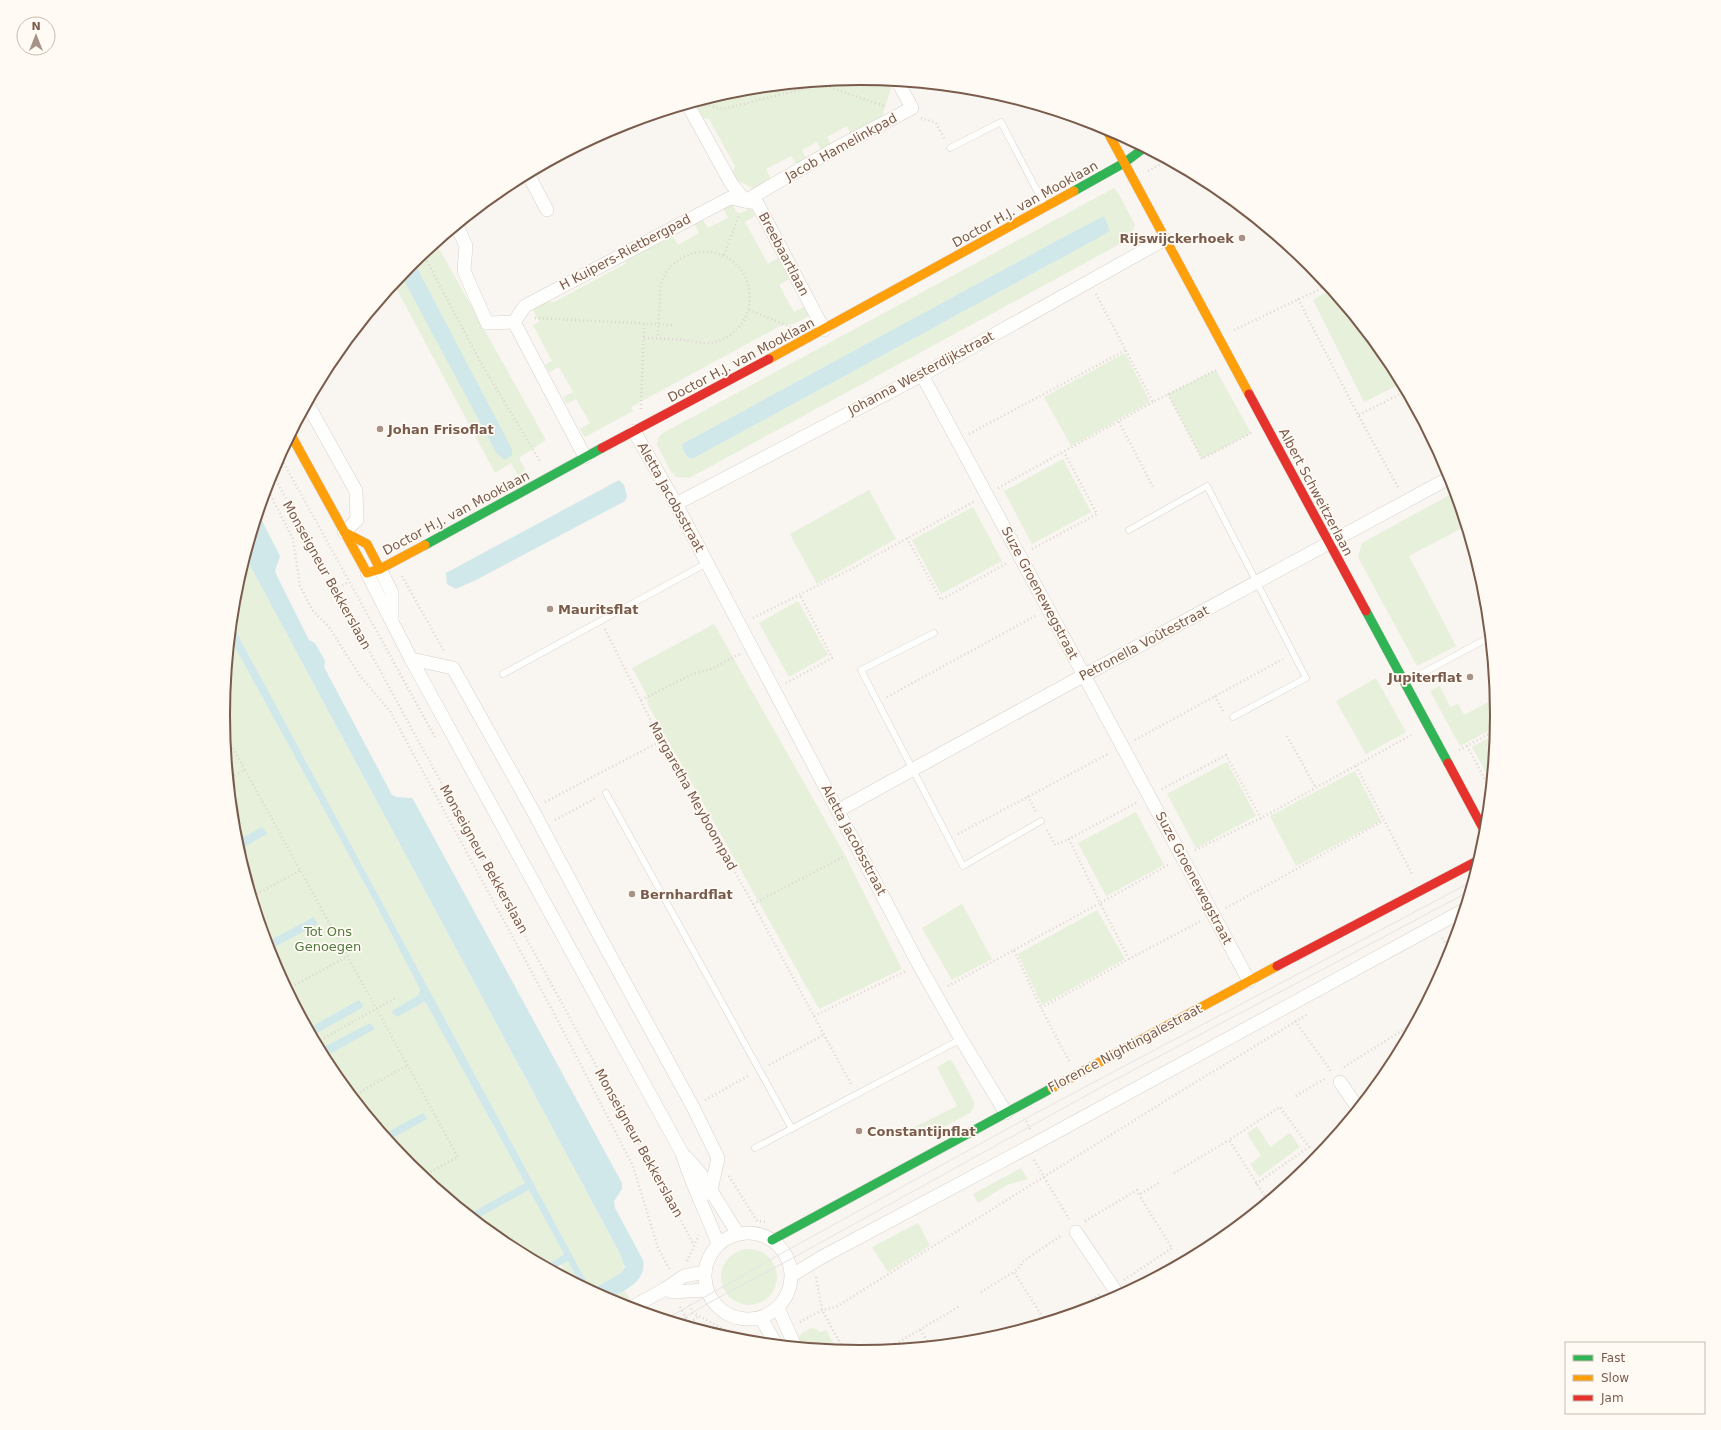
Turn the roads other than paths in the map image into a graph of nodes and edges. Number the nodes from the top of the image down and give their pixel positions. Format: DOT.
graph roads {
  1 [pos="900,86"];
  2 [pos="690,108"];
  3 [pos="1109,136"];
  4 [pos="950,148"];
  5 [pos="1141,151"];
  6 [pos="1150,156"];
  7 [pos="1124,164"];
  8 [pos="530,179"];
  9 [pos="744,201"];
  10 [pos="1046,207"];
  11 [pos="547,210"];
  12 [pos="459,230"];
  13 [pos="1165,239"];
  14 [pos="514,322"];
  15 [pos="824,330"];
  16 [pos="922,375"];
  17 [pos="310,409"];
  18 [pos="638,429"];
  19 [pos="293,439"];
  20 [pos="585,457"];
  21 [pos="1445,480"];
  22 [pos="676,504"];
  23 [pos="1129,530"];
  24 [pos="344,532"];
  25 [pos="1329,543"];
  26 [pos="707,563"];
  27 [pos="373,571"];
  28 [pos="1257,582"];
  29 [pos="934,633"];
  30 [pos="1486,639"];
  31 [pos="411,659"];
  32 [pos="503,674"];
  33 [pos="1084,675"];
  34 [pos="1404,683"];
  35 [pos="1233,717"];
  36 [pos="912,770"];
  37 [pos="606,793"];
  38 [pos="839,810"];
  39 [pos="1041,821"];
  40 [pos="1480,824"];
  41 [pos="1472,863"];
  42 [pos="1459,913"];
  43 [pos="1249,981"];
  44 [pos="961,1039"];
  45 [pos="1336,1078"];
  46 [pos="1355,1104"];
  47 [pos="1012,1109"];
  48 [pos="792,1129"];
  49 [pos="755,1148"];
  50 [pos="682,1153"];
  51 [pos="711,1190"];
  52 [pos="699,1198"];
  53 [pos="1075,1230"];
  54 [pos="738,1234"];
  55 [pos="772,1240"];
  56 [pos="718,1244"];
  57 [pos="704,1272"];
  58 [pos="792,1275"];
  59 [pos="669,1288"];
  60 [pos="706,1290"];
  61 [pos="1115,1290"];
  62 [pos="638,1304"];
  63 [pos="778,1308"];
  64 [pos="761,1318"];
  65 [pos="773,1339"];
  66 [pos="793,1341"];
  1 -- 9 [label="street, Jacob Hamelinkpad"];
  2 -- 9 [label="street, Breebaartlaan"];
  3 -- 7 [label="street, Albert Schweitzerlaan"];
  4 -- 10 [label="lane"];
  5 -- 7 [label="street, Doctor H.J. van Mooklaan"];
  6 -- 7 [label="street, Doctor H.J. van Mooklaan"];
  7 -- 10 [label="street, Doctor H.J. van Mooklaan"];
  7 -- 13 [label="street, Albert Schweitzerlaan"];
  8 -- 11 [label="street"];
  9 -- 14 [label="street, H Kuipers-Rietbergpad"];
  9 -- 15 [label="street, Breebaartlaan"];
  10 -- 15 [label="street, Doctor H.J. van Mooklaan"];
  12 -- 14 [label="street"];
  13 -- 16 [label="street, Johanna Westerdijkstraat"];
  13 -- 25 [label="street, Albert Schweitzerlaan"];
  14 -- 20 [label="street"];
  15 -- 18 [label="street, Doctor H.J. van Mooklaan"];
  16 -- 22 [label="street, Johanna Westerdijkstraat"];
  16 -- 33 [label="street, Suze Groenewegstraat"];
  17 -- 24 [label="street"];
  18 -- 20 [label="street, Doctor H.J. van Mooklaan"];
  18 -- 22 [label="street, Aletta Jacobsstraat"];
  19 -- 24 [label="street, Monseigneur Bekkerslaan"];
  20 -- 27 [label="street, Doctor H.J. van Mooklaan"];
  21 -- 25 [label="street, Petronella Voûtestraat"];
  22 -- 26 [label="street, Aletta Jacobsstraat"];
  23 -- 28 [label="lane"];
  24 -- 27 [label="street, Monseigneur Bekkerslaan"];
  24 -- 27 [label="street, Monseigneur Bekkerslaan"];
  25 -- 28 [label="street, Petronella Voûtestraat"];
  25 -- 34 [label="street, Albert Schweitzerlaan"];
  26 -- 32 [label="lane, Aletta Jacobsstraat"];
  26 -- 38 [label="street, Aletta Jacobsstraat"];
  27 -- 31 [label="street, Monseigneur Bekkerslaan"];
  28 -- 33 [label="street, Petronella Voûtestraat"];
  28 -- 35 [label="lane"];
  29 -- 36 [label="lane"];
  30 -- 34 [label="lane"];
  31 -- 50 [label="street, Monseigneur Bekkerslaan"];
  31 -- 51 [label="street"];
  33 -- 36 [label="street, Petronella Voûtestraat"];
  33 -- 43 [label="street, Suze Groenewegstraat"];
  34 -- 40 [label="street, Albert Schweitzerlaan"];
  36 -- 38 [label="street, Petronella Voûtestraat"];
  36 -- 39 [label="lane"];
  37 -- 48 [label="lane"];
  38 -- 44 [label="street, Aletta Jacobsstraat"];
  41 -- 43 [label="street, Florence Nightingalestraat"];
  42 -- 58 [label="street"];
  43 -- 47 [label="street, Florence Nightingalestraat"];
  44 -- 47 [label="street, Aletta Jacobsstraat"];
  44 -- 48 [label="lane"];
  45 -- 46 [label="street"];
  47 -- 55 [label="street, Florence Nightingalestraat"];
  48 -- 49 [label="lane"];
  50 -- 51 [label="street, Monseigneur Bekkerslaan"];
  50 -- 52 [label="street, Monseigneur Bekkerslaan"];
  51 -- 52 [label="street, Monseigneur Bekkerslaan"];
  51 -- 54 [label="street, Monseigneur Bekkerslaan"];
  52 -- 56 [label="street, Monseigneur Bekkerslaan"];
  53 -- 61 [label="street"];
  54 -- 55 [label="street"];
  54 -- 56 [label="street"];
  55 -- 58 [label="street"];
  56 -- 57 [label="street"];
  57 -- 59 [label="street"];
  57 -- 60 [label="street"];
  58 -- 63 [label="street"];
  59 -- 60 [label="street"];
  59 -- 62 [label="street"];
  60 -- 64 [label="street"];
  63 -- 64 [label="street"];
  63 -- 66 [label="street"];
  64 -- 65 [label="street"];
}
